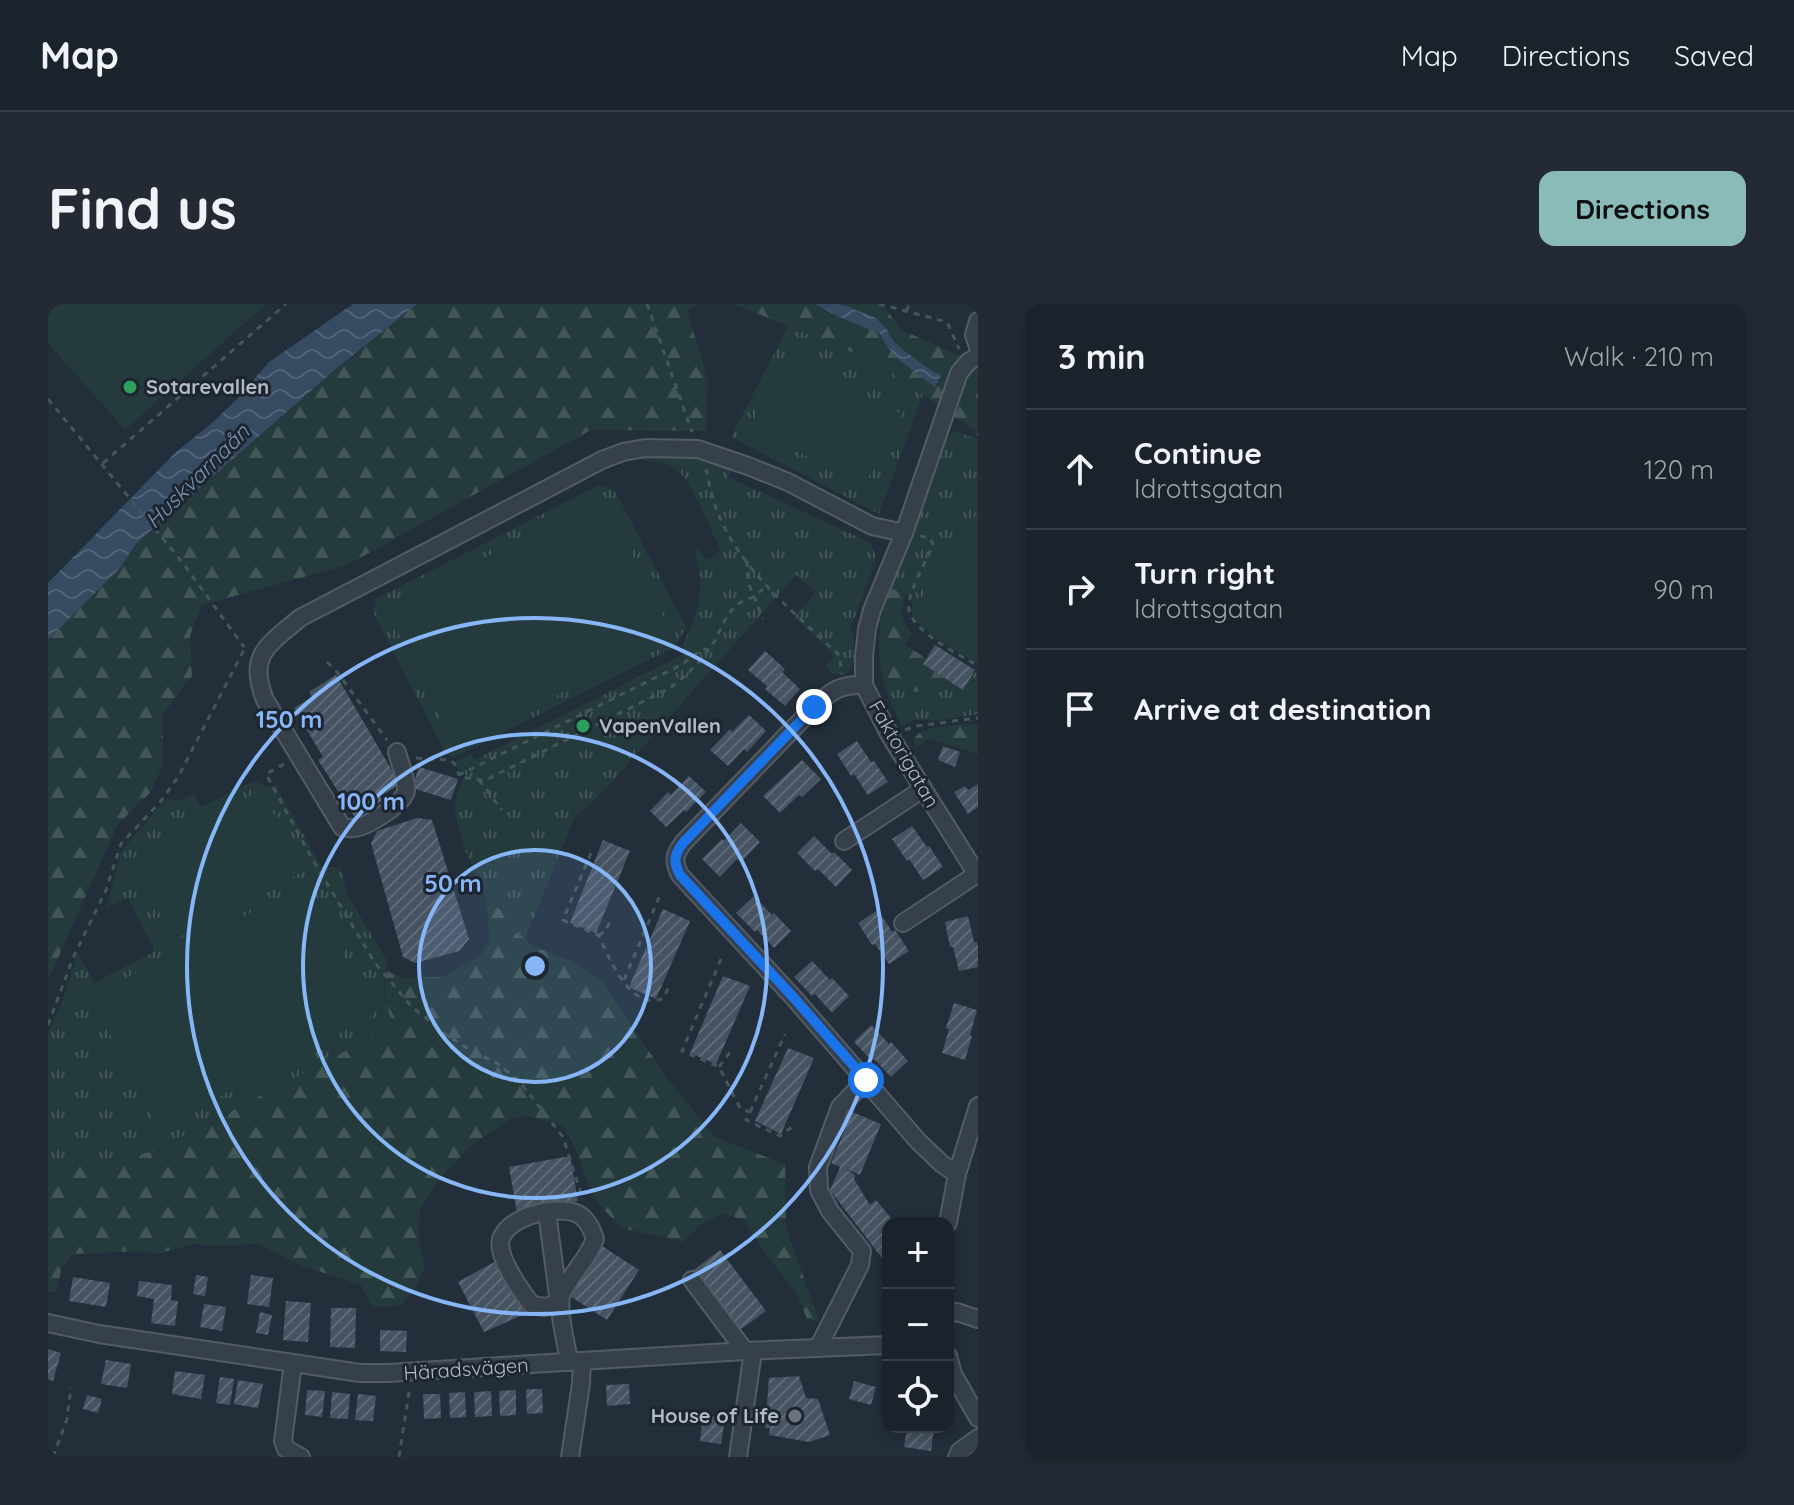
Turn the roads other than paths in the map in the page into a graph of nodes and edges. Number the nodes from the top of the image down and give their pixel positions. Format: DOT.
graph roads {
  1 [pos="978,321"];
  2 [pos="978,347"];
  3 [pos="973,359"];
  4 [pos="904,533"];
  5 [pos="864,685"];
  6 [pos="397,752"];
  7 [pos="923,789"];
  8 [pos="844,841"];
  9 [pos="978,875"];
  10 [pos="903,923"];
  11 [pos="866,1080"];
  12 [pos="978,1106"];
  13 [pos="971,1156"];
  14 [pos="957,1174"];
  15 [pos="547,1212"];
  16 [pos="949,1217"];
  17 [pos="692,1280"];
  18 [pos="559,1303"];
  19 [pos="954,1313"];
  20 [pos="978,1319"];
  21 [pos="48,1323"];
  22 [pos="882,1345"];
  23 [pos="818,1348"];
  24 [pos="749,1351"];
  25 [pos="949,1361"];
  26 [pos="576,1362"];
  27 [pos="293,1363"];
  28 [pos="978,1418"];
  29 [pos="978,1438"];
  30 [pos="301,1457"];
  31 [pos="570,1457"];
  32 [pos="738,1457"];
  33 [pos="957,1457"];
  1 -- 2 [label="street"];
  3 -- 4 [label="street, Faktorigatan"];
  4 -- 5 [label="street, Faktorigatan"];
  4 -- 6 [label="street"];
  5 -- 7 [label="street, Faktorigatan"];
  5 -- 11 [label="street"];
  7 -- 8 [label="street"];
  7 -- 9 [label="street, Faktorigatan"];
  9 -- 10 [label="street"];
  11 -- 14 [label="street"];
  11 -- 23 [label="street"];
  12 -- 13 [label="street"];
  13 -- 14 [label="street"];
  14 -- 16 [label="street"];
  15 -- 18 [label="street"];
  15 -- 18 [label="street"];
  15 -- 18 [label="street"];
  17 -- 24 [label="street"];
  18 -- 26 [label="street"];
  19 -- 20 [label="street"];
  21 -- 27 [label="street, Häradsvägen"];
  22 -- 23 [label="street, Häradsvägen"];
  23 -- 24 [label="street, Häradsvägen"];
  24 -- 26 [label="street, Häradsvägen"];
  24 -- 32 [label="street"];
  25 -- 28 [label="street"];
  26 -- 27 [label="street, Häradsvägen"];
  26 -- 31 [label="street"];
  27 -- 30 [label="street"];
  29 -- 33 [label="street"];
}
